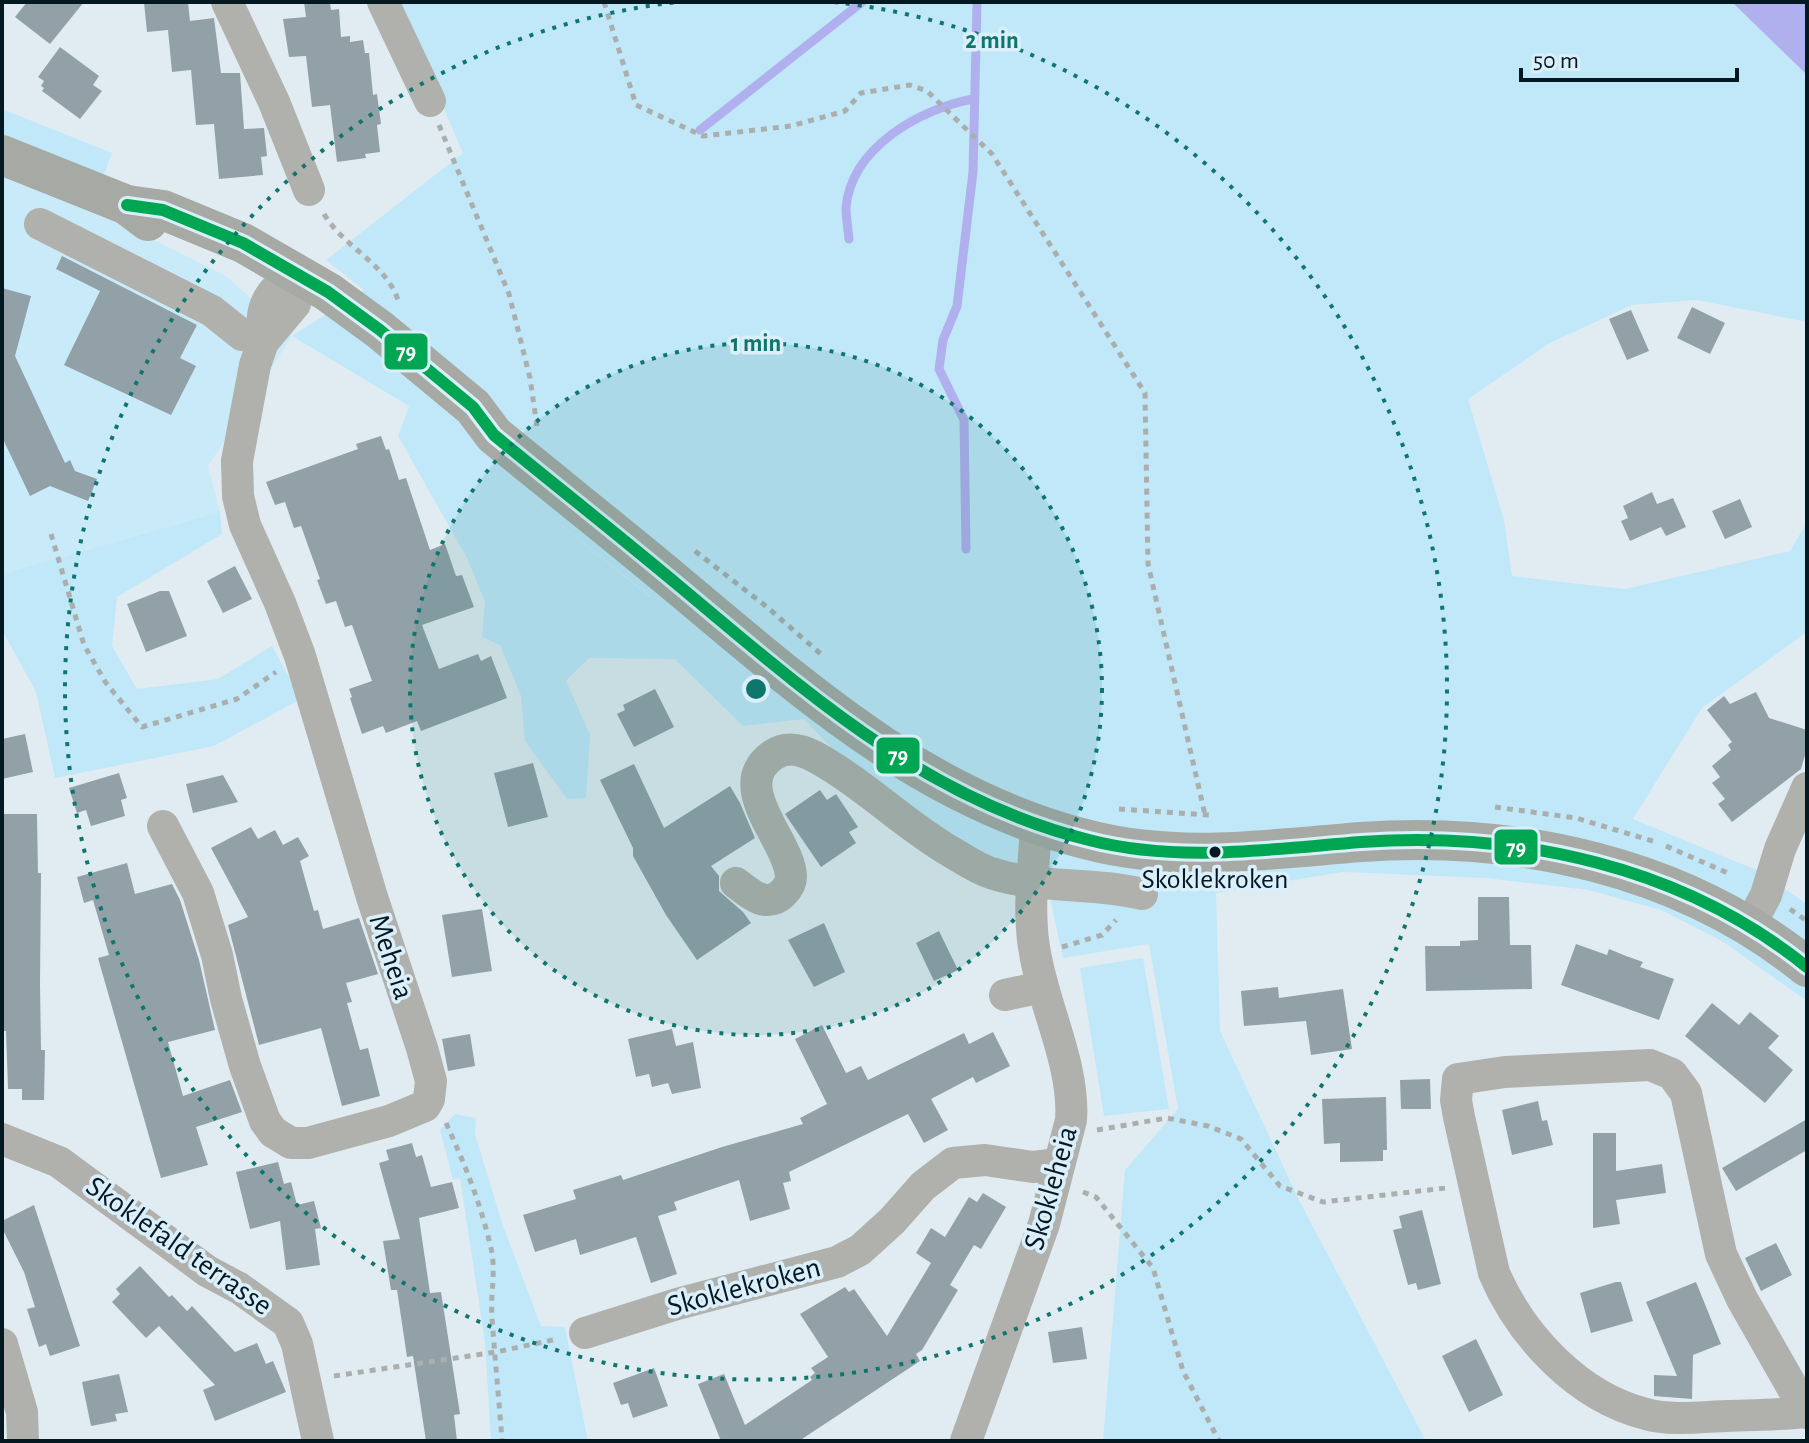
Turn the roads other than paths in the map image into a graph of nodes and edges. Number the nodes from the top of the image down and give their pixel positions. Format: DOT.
graph roads {
  1 [pos="227,2"];
  2 [pos="383,2"];
  3 [pos="430,101"];
  4 [pos="2,155"];
  5 [pos="309,190"];
  6 [pos="40,224"];
  7 [pos="288,288"];
  8 [pos="253,338"];
  9 [pos="1807,788"];
  10 [pos="1036,825"];
  11 [pos="163,826"];
  12 [pos="1032,881"];
  13 [pos="736,883"];
  14 [pos="1142,894"];
  15 [pos="1749,927"];
  16 [pos="1807,967"];
  17 [pos="1042,987"];
  18 [pos="1005,995"];
  19 [pos="2,1139"];
  20 [pos="1061,1160"];
  21 [pos="585,1333"];
  22 [pos="2,1344"];
  23 [pos="1806,1412"];
  24 [pos="23,1441"];
  25 [pos="318,1441"];
  26 [pos="966,1441"];
  1 -- 5 [label="street"];
  2 -- 3 [label="street"];
  4 -- 7 [label="main road"];
  6 -- 8 [label="street"];
  7 -- 8 [label="street, Meheia"];
  7 -- 10 [label="main road"];
  8 -- 11 [label="street, Meheia"];
  9 -- 15 [label="street"];
  10 -- 12 [label="street, Skokleheia"];
  10 -- 15 [label="main road"];
  12 -- 13 [label="street"];
  12 -- 14 [label="street"];
  12 -- 17 [label="street, Skokleheia"];
  15 -- 16 [label="main road"];
  17 -- 18 [label="street"];
  17 -- 20 [label="street, Skokleheia"];
  19 -- 25 [label="street, Skoklefald terrasse"];
  20 -- 21 [label="street, Skoklekroken"];
  20 -- 26 [label="street, Skokleheia"];
  22 -- 24 [label="street"];
  23 -- 23 [label="street"];
}
